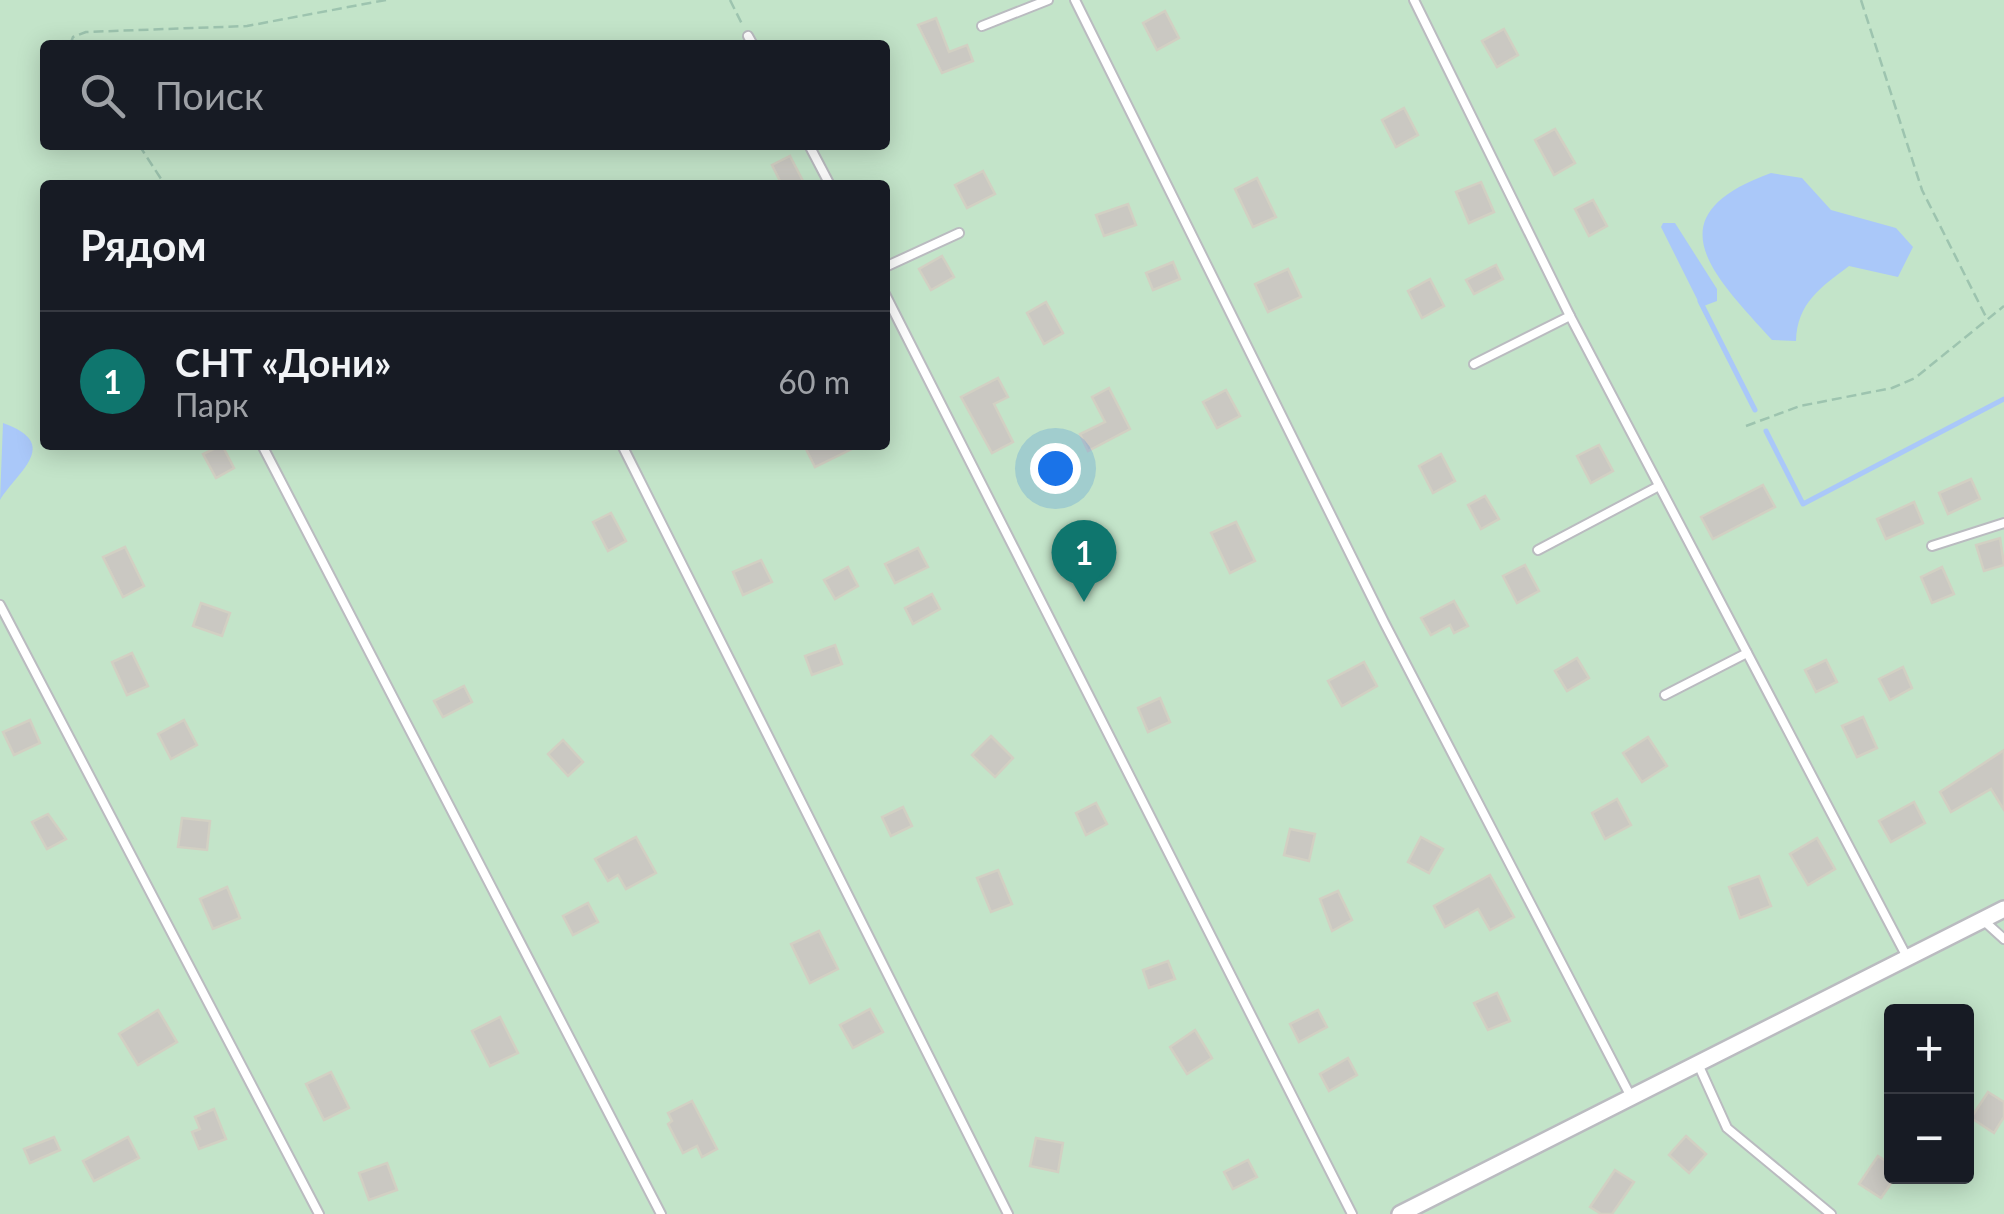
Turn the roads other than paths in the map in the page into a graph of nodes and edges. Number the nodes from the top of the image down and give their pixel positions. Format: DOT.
graph roads {
  1 [pos="1048,0"];
  2 [pos="1075,0"];
  3 [pos="1414,0"];
  4 [pos="982,26"];
  5 [pos="748,36"];
  6 [pos="750,40"];
  7 [pos="812,150"];
  8 [pos="828,180"];
  9 [pos="959,233"];
  10 [pos="890,265"];
  11 [pos="890,304"];
  12 [pos="1570,316"];
  13 [pos="1474,364"];
  14 [pos="265,450"];
  15 [pos="625,450"];
  16 [pos="1659,486"];
  17 [pos="2004,523"];
  18 [pos="1932,546"];
  19 [pos="1538,550"];
  20 [pos="0,604"];
  21 [pos="1747,653"];
  22 [pos="1665,695"];
  23 [pos="2004,910"];
  24 [pos="1983,920"];
  25 [pos="2004,939"];
  26 [pos="1908,959"];
  27 [pos="1698,1062"];
  28 [pos="1630,1095"];
  29 [pos="319,1214"];
  30 [pos="661,1214"];
  31 [pos="1008,1214"];
  32 [pos="1352,1214"];
  33 [pos="1400,1214"];
  34 [pos="1831,1214"];
  1 -- 4 [label="lane"];
  2 -- 28 [label="lane"];
  3 -- 12 [label="lane"];
  5 -- 6 [label="lane"];
  7 -- 8 [label="lane"];
  9 -- 10 [label="lane"];
  11 -- 32 [label="lane"];
  12 -- 13 [label="lane"];
  12 -- 16 [label="lane"];
  14 -- 30 [label="lane"];
  15 -- 31 [label="lane"];
  16 -- 19 [label="lane"];
  16 -- 21 [label="lane"];
  17 -- 18 [label="lane"];
  20 -- 29 [label="lane"];
  21 -- 22 [label="lane"];
  21 -- 26 [label="lane"];
  23 -- 24 [label="street"];
  24 -- 25 [label="lane"];
  24 -- 26 [label="street"];
  26 -- 27 [label="street"];
  27 -- 28 [label="street"];
  27 -- 34 [label="lane"];
  28 -- 33 [label="street"];
}
